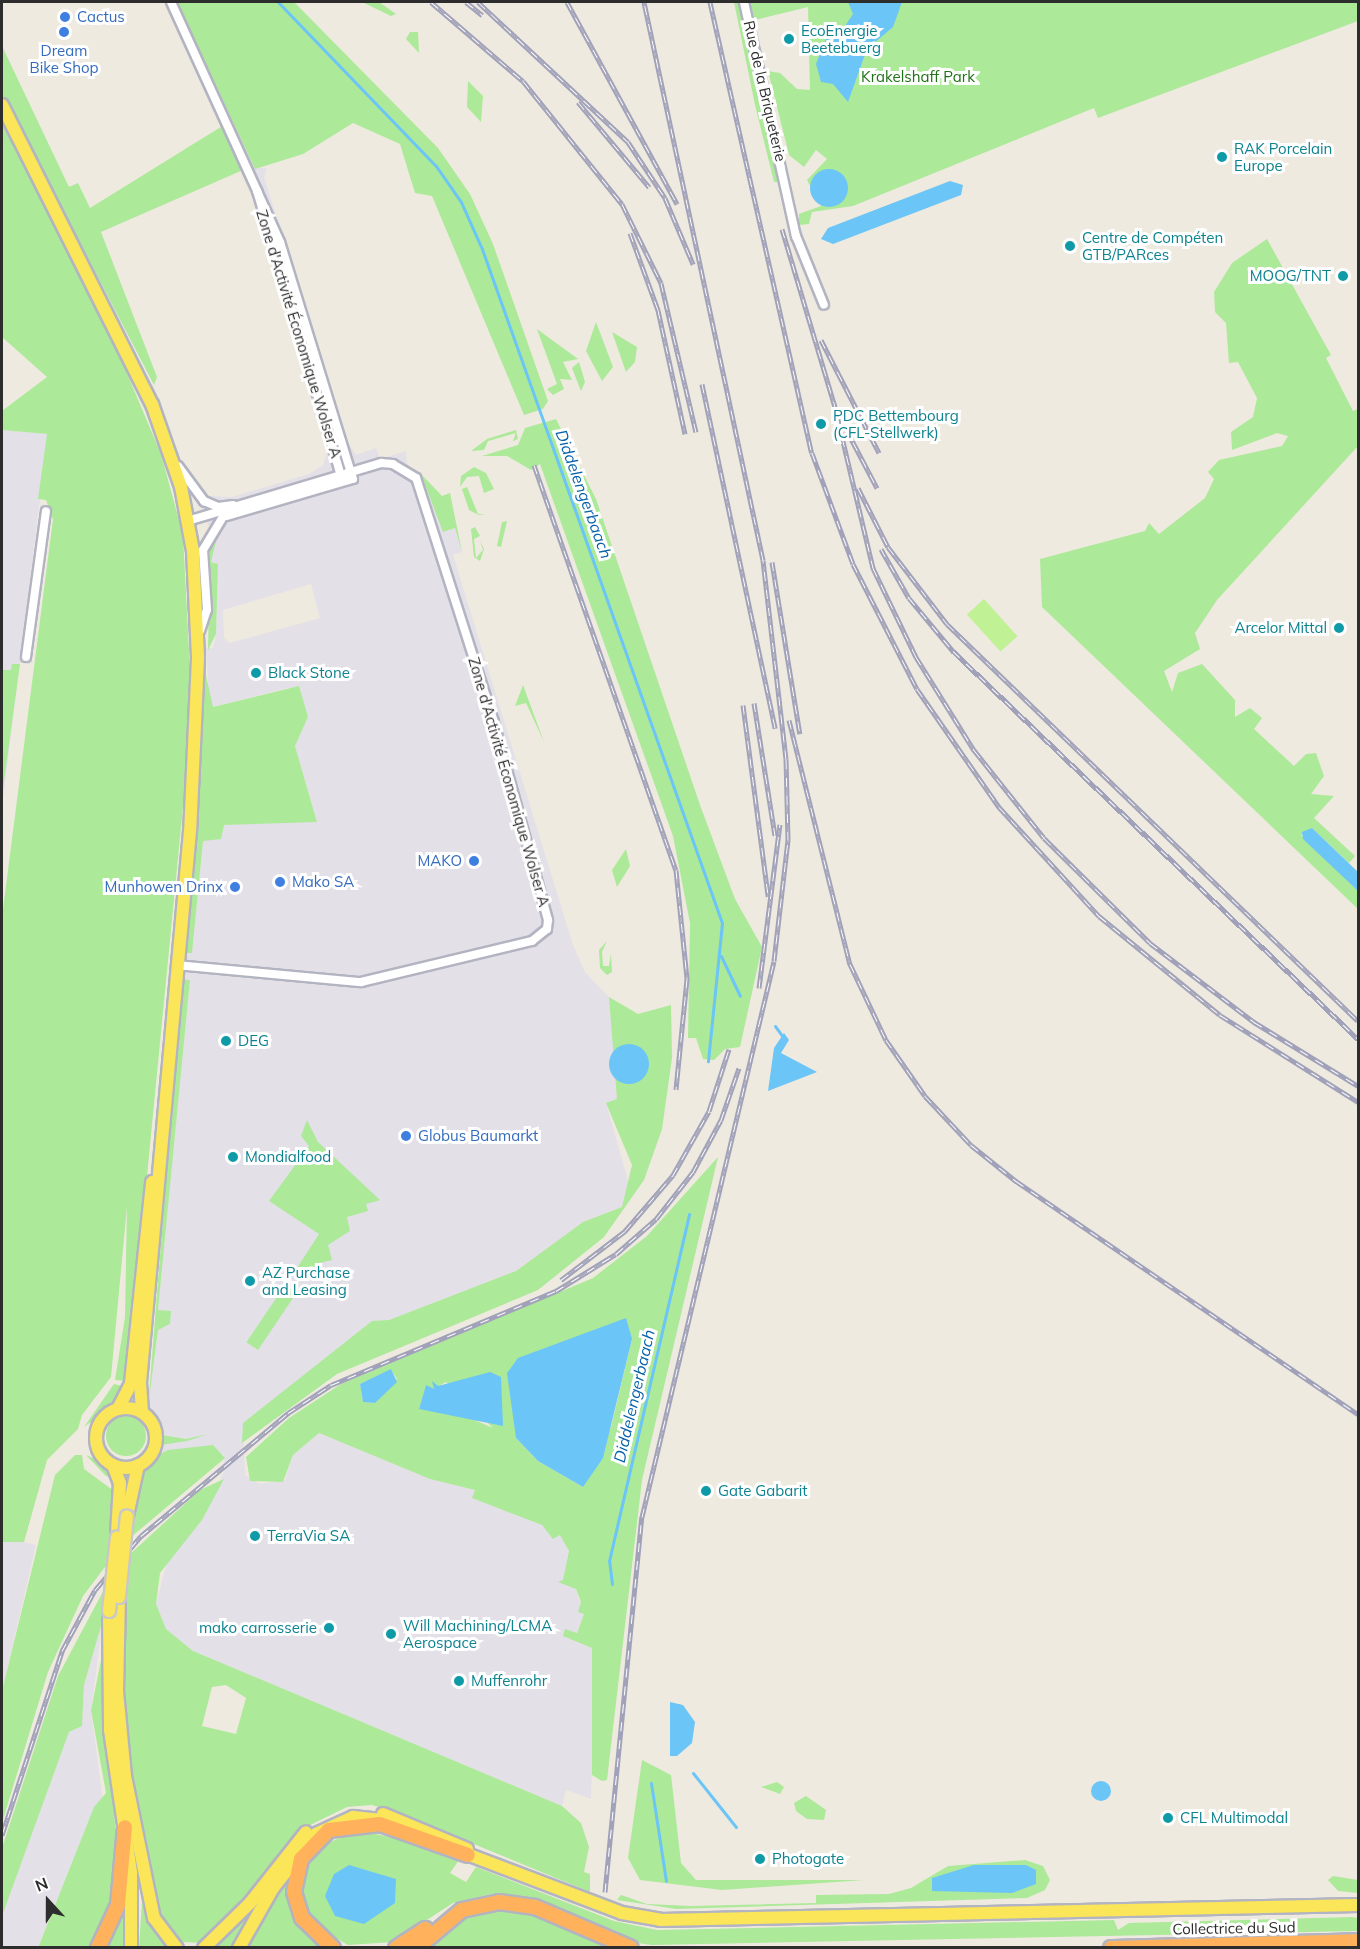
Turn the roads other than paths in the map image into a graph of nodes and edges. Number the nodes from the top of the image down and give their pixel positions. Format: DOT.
graph roads {
  1 [pos="171,2"];
  2 [pos="744,2"];
  3 [pos="2,105"];
  4 [pos="257,191"];
  5 [pos="824,305"];
  6 [pos="171,451"];
  7 [pos="351,473"];
  8 [pos="340,474"];
  9 [pos="46,511"];
  10 [pos="222,518"];
  11 [pos="189,523"];
  12 [pos="198,636"];
  13 [pos="26,657"];
  14 [pos="176,965"];
  15 [pos="160,1137"];
  16 [pos="118,1409"];
  17 [pos="142,1412"];
  18 [pos="113,1465"];
  19 [pos="138,1465"];
  20 [pos="125,1827"];
  21 [pos="468,1855"];
  22 [pos="499,1865"];
  23 [pos="1359,1905"];
  24 [pos="553,1914"];
  25 [pos="1359,1941"];
  26 [pos="98,1947"];
  27 [pos="131,1947"];
  28 [pos="177,1947"];
  29 [pos="204,1947"];
  30 [pos="239,1947"];
  31 [pos="333,1947"];
  32 [pos="396,1947"];
  33 [pos="417,1947"];
  34 [pos="631,1947"];
  35 [pos="1111,1947"];
  36 [pos="1126,1947"];
  1 -- 4 [label="street, Zone d'Activité Économique Wolser A"];
  2 -- 5 [label="street, Rue de la Briqueterie"];
  3 -- 6 [label="main road"];
  4 -- 7 [label="street, Zone d'Activité Économique Wolser A"];
  4 -- 8 [label="street, Zone d'Activité Économique Wolser A"];
  6 -- 8 [label="street"];
  6 -- 11 [label="main road"];
  7 -- 8 [label="street, Zone d'Activité Économique Wolser A"];
  7 -- 10 [label="street"];
  7 -- 14 [label="street, Zone d'Activité Économique Wolser A"];
  8 -- 11 [label="street, Zone d'Activité Économique Wolser A"];
  9 -- 13 [label="street"];
  10 -- 11 [label="street"];
  10 -- 12 [label="street"];
  11 -- 12 [label="main road"];
  12 -- 14 [label="main road"];
  14 -- 15 [label="main road"];
  15 -- 16 [label="main road"];
  15 -- 17 [label="main road"];
  16 -- 17 [label="main road"];
  16 -- 18 [label="main road"];
  17 -- 19 [label="main road"];
  18 -- 19 [label="main road"];
  18 -- 20 [label="main road, bridge"];
  19 -- 28 [label="main road, bridge"];
  20 -- 26 [label="highway"];
  20 -- 27 [label="main road"];
  21 -- 22 [label="main road"];
  21 -- 30 [label="main road"];
  21 -- 31 [label="highway"];
  22 -- 23 [label="main road"];
  22 -- 29 [label="main road"];
  24 -- 32 [label="highway"];
  24 -- 33 [label="highway"];
  24 -- 34 [label="highway"];
  25 -- 36 [label="highway, Collectrice du Sud"];
  35 -- 36 [label="highway, Collectrice du Sud"];
}
